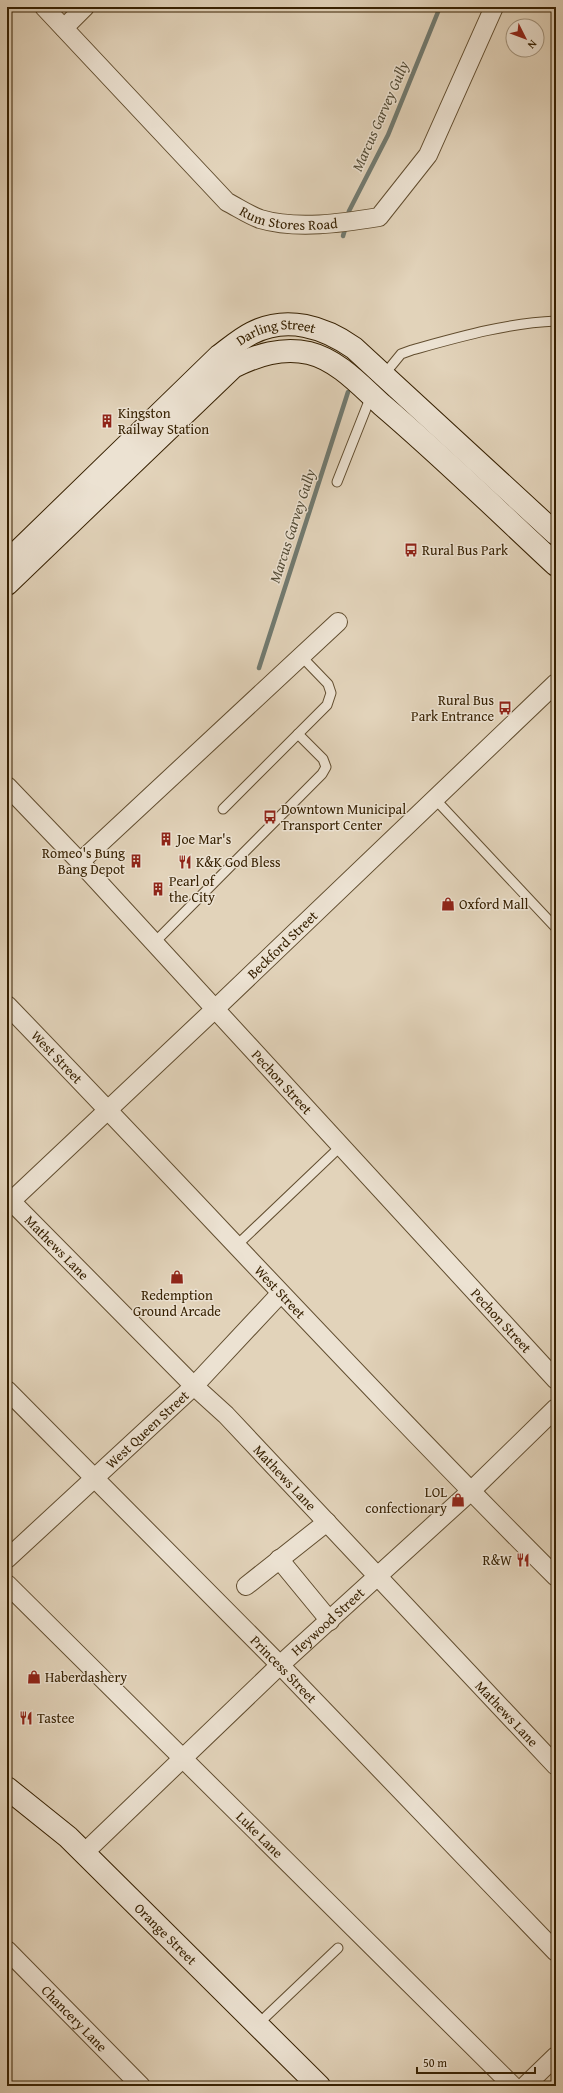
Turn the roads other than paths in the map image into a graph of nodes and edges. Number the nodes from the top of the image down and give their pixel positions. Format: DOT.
graph roads {
  1 [pos="44,7"];
  2 [pos="85,7"];
  3 [pos="494,7"];
  4 [pos="64,28"];
  5 [pos="556,321"];
  6 [pos="377,385"];
  7 [pos="416,404"];
  8 [pos="401,421"];
  9 [pos="336,482"];
  10 [pos="556,534"];
  11 [pos="7,562"];
  12 [pos="556,565"];
  13 [pos="7,584"];
  14 [pos="338,622"];
  15 [pos="301,656"];
  16 [pos="556,683"];
  17 [pos="298,734"];
  18 [pos="7,786"];
  19 [pos="435,799"];
  20 [pos="223,809"];
  21 [pos="80,862"];
  22 [pos="556,928"];
  23 [pos="154,943"];
  24 [pos="7,1005"];
  25 [pos="215,1009"];
  26 [pos="109,1110"];
  27 [pos="341,1146"];
  28 [pos="8,1201"];
  29 [pos="236,1246"];
  30 [pos="280,1294"];
  31 [pos="556,1380"];
  32 [pos="194,1386"];
  33 [pos="7,1390"];
  34 [pos="556,1408"];
  35 [pos="93,1477"];
  36 [pos="471,1491"];
  37 [pos="327,1522"];
  38 [pos="7,1559"];
  39 [pos="279,1559"];
  40 [pos="379,1577"];
  41 [pos="556,1577"];
  42 [pos="7,1584"];
  43 [pos="246,1586"];
  44 [pos="330,1620"];
  45 [pos="280,1665"];
  46 [pos="183,1757"];
  47 [pos="556,1766"];
  48 [pos="7,1788"];
  49 [pos="84,1853"];
  50 [pos="338,1948"];
  51 [pos="7,1950"];
  52 [pos="556,1952"];
  53 [pos="258,2025"];
  54 [pos="556,2056"];
  55 [pos="141,2086"];
  56 [pos="319,2086"];
  57 [pos="513,2086"];
  58 [pos="525,2086"];
  1 -- 4 [label="street, Rum Stores Road"];
  2 -- 4 [label="street"];
  3 -- 4 [label="street, Rum Stores Road"];
  5 -- 6 [label="lane"];
  6 -- 7 [label="street, Darling Street"];
  6 -- 8 [label="street, Darling Street"];
  6 -- 9 [label="lane"];
  6 -- 11 [label="street, Darling Street"];
  6 -- 13 [label="street, Darling Street"];
  7 -- 8 [label="street"];
  7 -- 10 [label="street, Darling Street"];
  8 -- 12 [label="street, Darling Street"];
  14 -- 15 [label="street"];
  15 -- 17 [label="lane"];
  15 -- 21 [label="street"];
  16 -- 19 [label="street, Beckford Street"];
  17 -- 20 [label="lane"];
  17 -- 23 [label="lane"];
  18 -- 21 [label="street, Pechon Street"];
  19 -- 22 [label="lane"];
  19 -- 25 [label="street, Beckford Street"];
  21 -- 23 [label="street, Pechon Street"];
  23 -- 25 [label="street, Pechon Street"];
  24 -- 26 [label="street, West Street"];
  25 -- 26 [label="street, Beckford Street"];
  25 -- 27 [label="street, Pechon Street"];
  26 -- 28 [label="street, Beckford Street"];
  26 -- 29 [label="street, West Street"];
  27 -- 29 [label="lane"];
  27 -- 31 [label="street, Pechon Street"];
  28 -- 32 [label="street, Mathews Lane"];
  29 -- 30 [label="street, West Street"];
  30 -- 32 [label="street, West Queen Street"];
  30 -- 36 [label="street, West Street"];
  32 -- 35 [label="street, West Queen Street"];
  32 -- 37 [label="street, Mathews Lane"];
  33 -- 35 [label="street, Princess Street"];
  34 -- 36 [label="street, Heywood Street"];
  35 -- 38 [label="street, West Queen Street"];
  35 -- 45 [label="street, Princess Street"];
  36 -- 40 [label="street, Heywood Street"];
  36 -- 41 [label="street, West Street"];
  37 -- 39 [label="street"];
  37 -- 40 [label="street, Mathews Lane"];
  39 -- 43 [label="street"];
  39 -- 44 [label="street"];
  40 -- 44 [label="street, Heywood Street"];
  40 -- 47 [label="street, Mathews Lane"];
  42 -- 46 [label="street, Luke Lane"];
  44 -- 45 [label="street, Heywood Street"];
  45 -- 46 [label="street, Heywood Street"];
  45 -- 52 [label="street, Princess Street"];
  46 -- 49 [label="street, Heywood Street"];
  46 -- 57 [label="street, Luke Lane"];
  48 -- 49 [label="street, Orange Street"];
  49 -- 53 [label="street, Orange Street"];
  50 -- 53 [label="lane"];
  51 -- 55 [label="street, Chancery Lane"];
  53 -- 56 [label="street, Orange Street"];
  54 -- 58 [label="street"];
}
